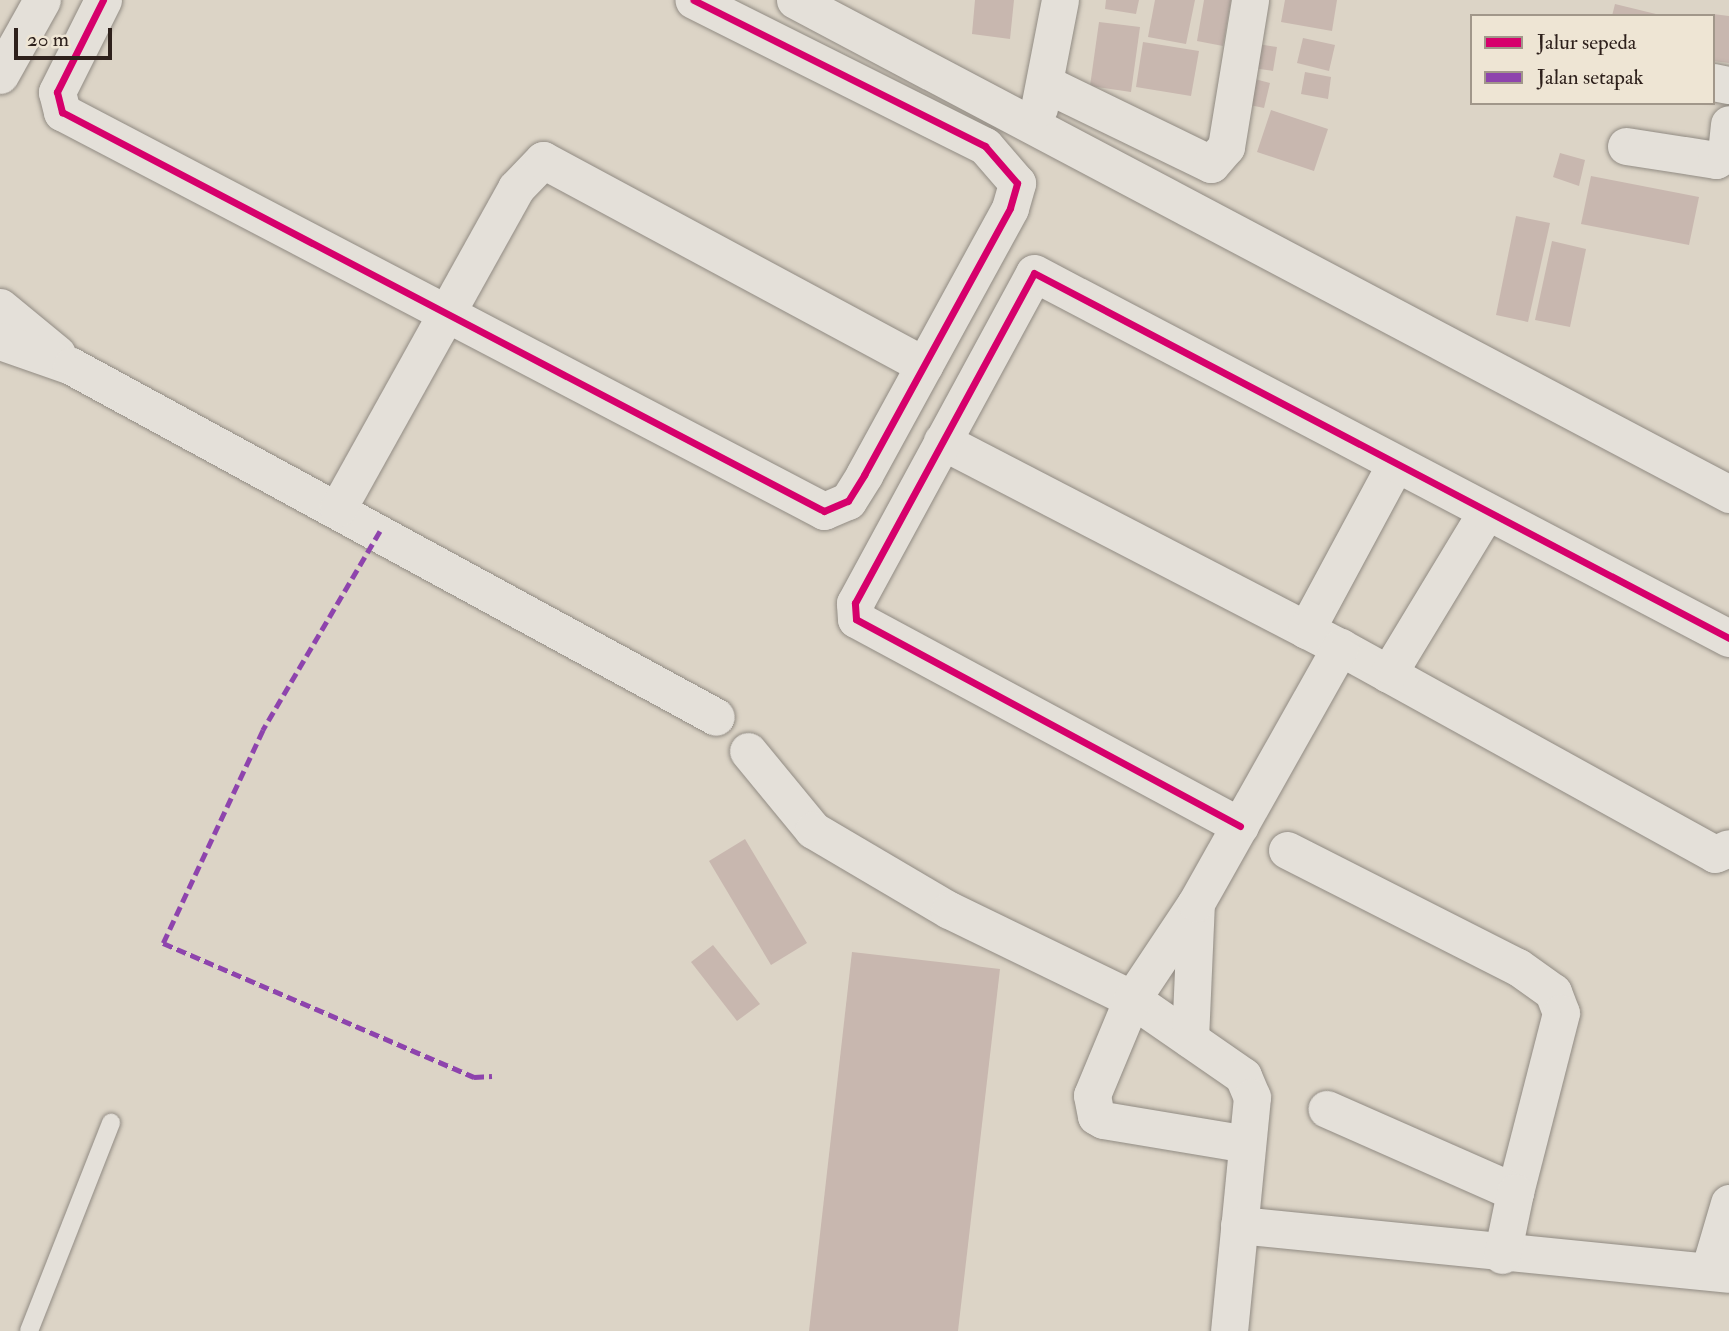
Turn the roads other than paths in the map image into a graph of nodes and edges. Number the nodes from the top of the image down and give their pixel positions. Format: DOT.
graph roads {
  1 [pos="42,0"];
  2 [pos="103,0"];
  3 [pos="693,0"];
  4 [pos="796,0"];
  5 [pos="1060,0"];
  6 [pos="1250,0"];
  7 [pos="0,75"];
  8 [pos="1048,85"];
  9 [pos="1034,122"];
  10 [pos="1729,124"];
  11 [pos="1626,146"];
  12 [pos="0,307"];
  13 [pos="452,312"];
  14 [pos="0,341"];
  15 [pos="924,365"];
  16 [pos="71,366"];
  17 [pos="942,441"];
  18 [pos="1395,465"];
  19 [pos="1729,494"];
  20 [pos="338,508"];
  21 [pos="1486,512"];
  22 [pos="1306,630"];
  23 [pos="1729,638"];
  24 [pos="1340,647"];
  25 [pos="1388,674"];
  26 [pos="716,717"];
  27 [pos="748,751"];
  28 [pos="1240,826"];
  29 [pos="1729,848"];
  30 [pos="1287,850"];
  31 [pos="1196,903"];
  32 [pos="1132,999"];
  33 [pos="1190,1039"];
  34 [pos="1327,1109"];
  35 [pos="111,1123"];
  36 [pos="1247,1144"];
  37 [pos="1515,1192"];
  38 [pos="1729,1203"];
  39 [pos="1239,1225"];
  40 [pos="1502,1255"];
  41 [pos="1719,1273"];
  42 [pos="29,1331"];
  43 [pos="1229,1331"];
  1 -- 7 [label="street"];
  2 -- 13 [label="street"];
  3 -- 15 [label="street"];
  4 -- 9 [label="street"];
  5 -- 8 [label="street"];
  6 -- 8 [label="street"];
  8 -- 9 [label="street"];
  9 -- 19 [label="street"];
  10 -- 11 [label="street"];
  12 -- 16 [label="street"];
  13 -- 15 [label="street"];
  13 -- 15 [label="street"];
  13 -- 20 [label="street"];
  14 -- 16 [label="street"];
  16 -- 20 [label="street"];
  17 -- 18 [label="street"];
  17 -- 22 [label="street"];
  17 -- 28 [label="street"];
  18 -- 21 [label="street"];
  18 -- 22 [label="street"];
  20 -- 26 [label="street"];
  21 -- 23 [label="street"];
  21 -- 25 [label="street"];
  22 -- 24 [label="street"];
  24 -- 25 [label="street"];
  24 -- 28 [label="street"];
  25 -- 29 [label="street"];
  27 -- 32 [label="street"];
  28 -- 31 [label="street"];
  30 -- 37 [label="street"];
  31 -- 32 [label="street"];
  31 -- 33 [label="street"];
  32 -- 33 [label="street"];
  32 -- 36 [label="street"];
  33 -- 36 [label="street"];
  34 -- 37 [label="street"];
  35 -- 42 [label="lane"];
  36 -- 39 [label="street"];
  37 -- 40 [label="street"];
  38 -- 41 [label="street"];
  39 -- 40 [label="street"];
  39 -- 43 [label="street"];
  40 -- 41 [label="street"];
}
